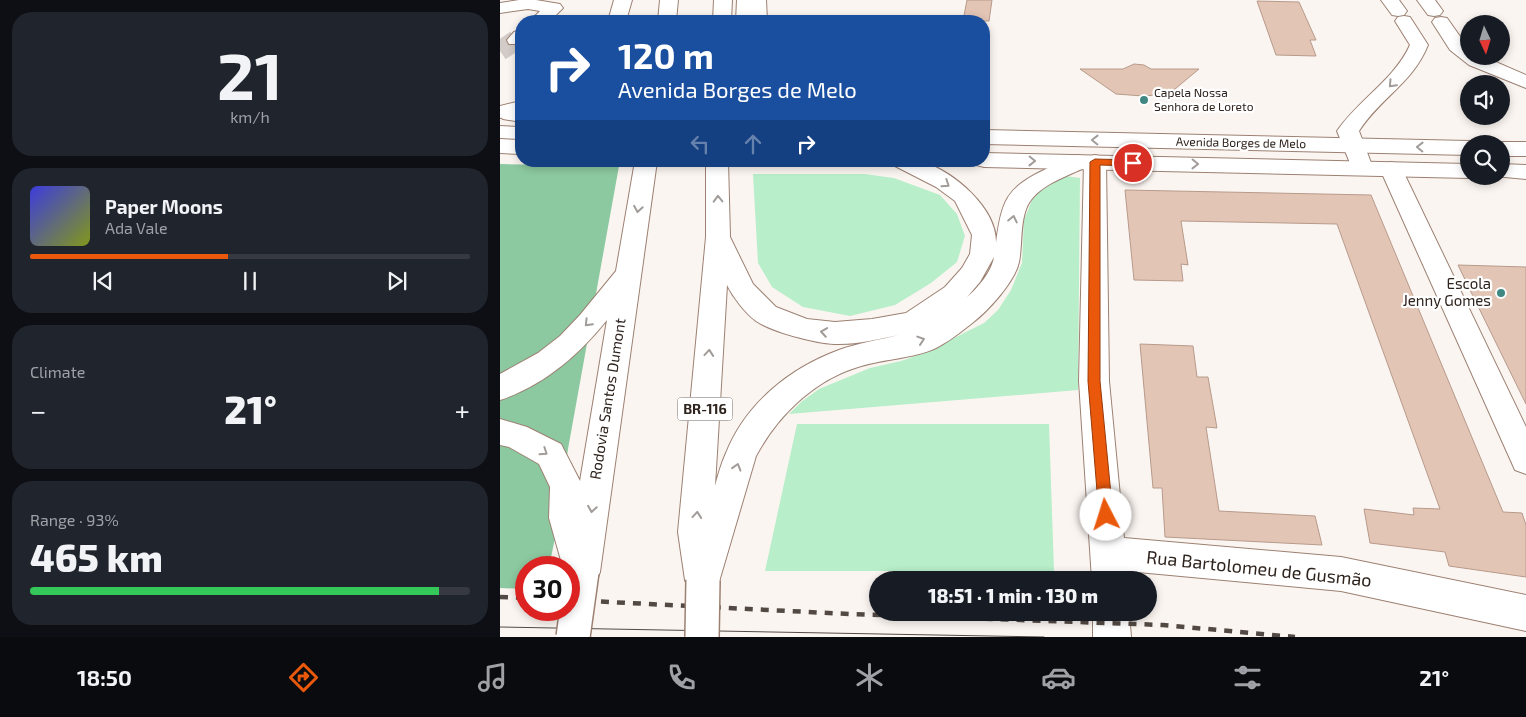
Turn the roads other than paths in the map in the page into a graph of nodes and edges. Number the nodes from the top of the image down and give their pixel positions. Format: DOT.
graph roads {
  1 [pos="623,0"];
  2 [pos="632,0"];
  3 [pos="669,0"];
  4 [pos="723,0"];
  5 [pos="746,0"];
  6 [pos="757,0"];
  7 [pos="500,8"];
  8 [pos="1397,11"];
  9 [pos="1434,11"];
  10 [pos="546,15"];
  11 [pos="619,15"];
  12 [pos="628,15"];
  13 [pos="668,15"];
  14 [pos="722,15"];
  15 [pos="746,15"];
  16 [pos="758,15"];
  17 [pos="500,22"];
  18 [pos="515,31"];
  19 [pos="1420,46"];
  20 [pos="1460,46"];
  21 [pos="1460,52"];
  22 [pos="1486,65"];
  23 [pos="1526,82"];
  24 [pos="515,108"];
  25 [pos="500,112"];
  26 [pos="500,122"];
  27 [pos="515,122"];
  28 [pos="990,137"];
  29 [pos="1353,146"];
  30 [pos="1460,148"];
  31 [pos="1510,148"];
  32 [pos="1526,149"];
  33 [pos="990,160"];
  34 [pos="1086,162"];
  35 [pos="645,167"];
  36 [pos="717,167"];
  37 [pos="915,167"];
  38 [pos="1362,168"];
  39 [pos="1391,169"];
  40 [pos="1460,171"];
  41 [pos="1510,171"];
  42 [pos="1526,172"];
  43 [pos="718,237"];
  44 [pos="628,270"];
  45 [pos="873,341"];
  46 [pos="500,388"];
  47 [pos="500,432"];
  48 [pos="1526,460"];
  49 [pos="1110,567"];
  50 [pos="582,572"];
  51 [pos="703,580"];
  52 [pos="1526,613"];
  53 [pos="573,637"];
  54 [pos="702,637"];
  1 -- 11 [label="main road"];
  2 -- 12 [label="main road"];
  3 -- 13 [label="main road"];
  4 -- 14 [label="main road"];
  5 -- 15 [label="main road"];
  6 -- 16 [label="main road"];
  7 -- 10 [label="main road"];
  8 -- 19 [label="main road"];
  9 -- 20 [label="main road"];
  17 -- 18 [label="main road"];
  19 -- 21 [label="main road"];
  19 -- 29 [label="main road, one-way"];
  22 -- 23 [label="main road"];
  24 -- 25 [label="main road"];
  26 -- 27 [label="main road"];
  29 -- 28 [label="main road, Avenida Borges de Melo, one-way"];
  30 -- 29 [label="main road, Avenida Borges de Melo, one-way"];
  29 -- 38 [label="main road"];
  31 -- 32 [label="main road"];
  33 -- 34 [label="main road, Avenida Borges de Melo, one-way"];
  34 -- 38 [label="main road, Avenida Borges de Melo, one-way"];
  45 -- 34 [label="main road, one-way"];
  34 -- 49 [label="main road"];
  35 -- 44 [label="main road, Rodovia Santos Dumont, one-way"];
  43 -- 36 [label="main road, BR-116, one-way"];
  37 -- 45 [label="main road, one-way"];
  38 -- 39 [label="main road, Avenida Borges de Melo"];
  39 -- 40 [label="main road, Avenida Borges de Melo"];
  39 -- 48 [label="main road"];
  41 -- 42 [label="main road"];
  45 -- 43 [label="main road, one-way"];
  51 -- 43 [label="main road, BR-116, one-way"];
  44 -- 46 [label="main road, one-way"];
  44 -- 50 [label="main road, Rodovia Santos Dumont, one-way"];
  51 -- 45 [label="main road, one-way"];
  47 -- 50 [label="main road, one-way"];
  49 -- 52 [label="main road, Rua Bartolomeu de Gusmão"];
  50 -- 53 [label="main road, Rodovia Santos Dumont, bridge"];
  51 -- 54 [label="main road, BR-116, bridge"];
}
